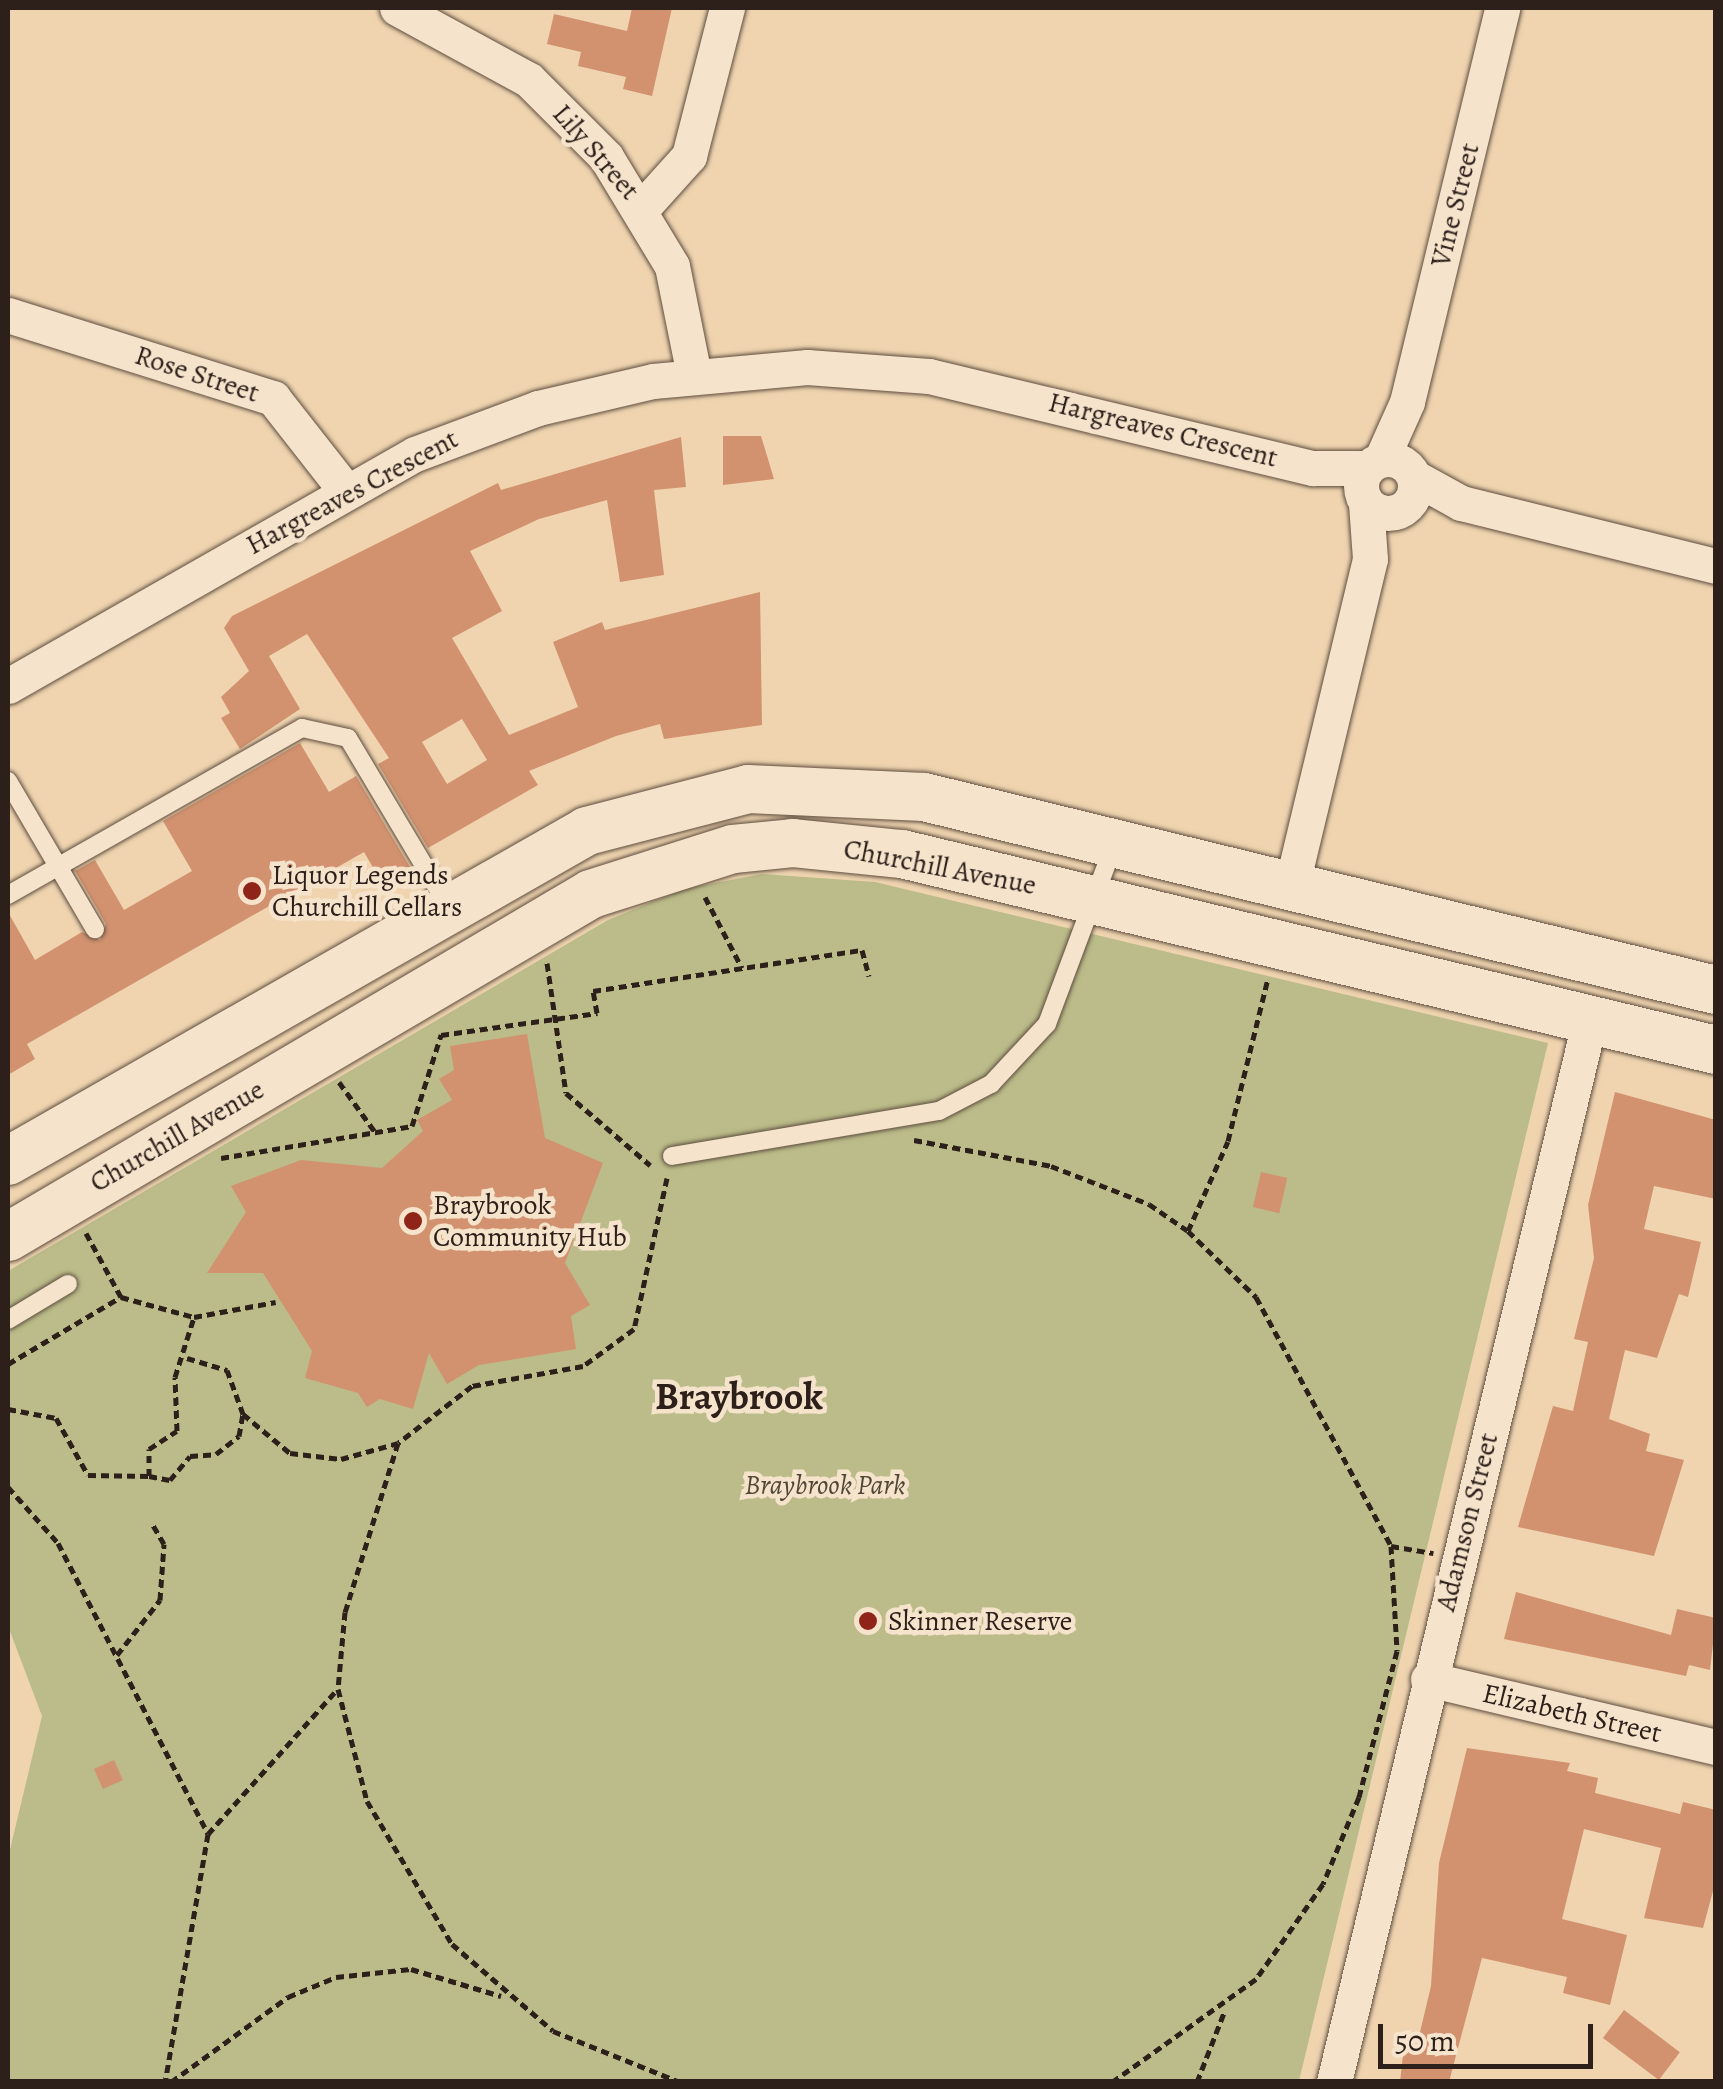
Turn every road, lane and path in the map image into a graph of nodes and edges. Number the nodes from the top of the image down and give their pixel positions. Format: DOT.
graph roads {
  1 [pos="397,8"];
  2 [pos="727,8"];
  3 [pos="1502,8"];
  4 [pos="643,207"];
  5 [pos="8,315"];
  6 [pos="694,375"];
  7 [pos="1387,486"];
  8 [pos="346,491"];
  9 [pos="1716,566"];
  10 [pos="8,686"];
  11 [pos="8,782"];
  12 [pos="1114,844"];
  13 [pos="59,868"];
  14 [pos="697,880"];
  15 [pos="1292,888"];
  16 [pos="8,895"];
  17 [pos="1092,899"];
  18 [pos="448,906"];
  19 [pos="94,929"];
  20 [pos="394,934"];
  21 [pos="1277,941"];
  22 [pos="545,952"];
  23 [pos="1604,963"];
  24 [pos="742,968"];
  25 [pos="869,976"];
  26 [pos="1716,990"];
  27 [pos="394,1009"];
  28 [pos="555,1018"];
  29 [pos="1590,1019"];
  30 [pos="1716,1050"];
  31 [pos="334,1076"];
  32 [pos="376,1132"];
  33 [pos="916,1140"];
  34 [pos="672,1156"];
  35 [pos="8,1161"];
  36 [pos="203,1161"];
  37 [pos="1188,1231"];
  38 [pos="8,1236"];
  39 [pos="68,1284"];
  40 [pos="120,1297"];
  41 [pos="276,1302"];
  42 [pos="194,1317"];
  43 [pos="8,1320"];
  44 [pos="187,1358"];
  45 [pos="8,1409"];
  46 [pos="243,1414"];
  47 [pos="398,1443"];
  48 [pos="150,1476"];
  49 [pos="8,1487"];
  50 [pos="153,1525"];
  51 [pos="1392,1546"];
  52 [pos="1458,1559"];
  53 [pos="117,1655"];
  54 [pos="1428,1679"];
  55 [pos="338,1690"];
  56 [pos="1716,1747"];
  57 [pos="208,1834"];
  58 [pos="504,1997"];
  59 [pos="1227,2006"];
  60 [pos="168,2082"];
  61 [pos="680,2082"];
  62 [pos="1112,2082"];
  63 [pos="1197,2082"];
  64 [pos="1334,2082"];
  1 -- 4 [label="street, Lily Street"];
  2 -- 4 [label="street"];
  3 -- 7 [label="street, Vine Street"];
  4 -- 6 [label="street, Lily Street"];
  5 -- 8 [label="street, Rose Street"];
  6 -- 7 [label="street, Hargreaves Crescent"];
  6 -- 8 [label="street, Hargreaves Crescent"];
  7 -- 9 [label="street, Hargreaves Crescent"];
  7 -- 15 [label="street, Vine Street"];
  8 -- 10 [label="street, Hargreaves Crescent"];
  11 -- 13 [label="lane"];
  12 -- 15 [label="main road"];
  12 -- 17 [label="lane"];
  12 -- 18 [label="main road"];
  13 -- 16 [label="lane"];
  13 -- 18 [label="lane"];
  13 -- 19 [label="lane"];
  14 -- 24 [label="path"];
  15 -- 21 [label="main road, Vine Street"];
  15 -- 23 [label="main road"];
  17 -- 21 [label="main road, Churchill Avenue"];
  17 -- 27 [label="main road, Churchill Avenue"];
  17 -- 34 [label="lane"];
  18 -- 20 [label="main road"];
  20 -- 27 [label="main road"];
  20 -- 35 [label="main road"];
  21 -- 29 [label="main road, Churchill Avenue"];
  21 -- 37 [label="path"];
  22 -- 28 [label="path"];
  23 -- 26 [label="main road"];
  23 -- 29 [label="main road, Adamson Street"];
  24 -- 25 [label="path"];
  24 -- 28 [label="path"];
  27 -- 38 [label="main road, Churchill Avenue"];
  28 -- 32 [label="path"];
  28 -- 47 [label="path"];
  29 -- 30 [label="main road, Churchill Avenue"];
  29 -- 52 [label="street, Adamson Street"];
  31 -- 32 [label="path"];
  32 -- 36 [label="path"];
  33 -- 37 [label="path"];
  37 -- 51 [label="path"];
  39 -- 43 [label="lane"];
  40 -- 42 [label="path"];
  41 -- 42 [label="path"];
  42 -- 44 [label="path"];
  44 -- 46 [label="path"];
  44 -- 48 [label="path"];
  45 -- 48 [label="path"];
  46 -- 47 [label="path"];
  46 -- 48 [label="path"];
  47 -- 55 [label="path"];
  49 -- 53 [label="path"];
  50 -- 53 [label="path"];
  51 -- 52 [label="path"];
  51 -- 59 [label="path"];
  52 -- 54 [label="street, Adamson Street"];
  53 -- 57 [label="path"];
  54 -- 56 [label="street, Elizabeth Street"];
  54 -- 64 [label="street, Adamson Street"];
  55 -- 57 [label="path"];
  55 -- 58 [label="path"];
  57 -- 60 [label="path"];
  58 -- 60 [label="path"];
  58 -- 61 [label="path"];
  59 -- 62 [label="path"];
  59 -- 63 [label="path"];
}
